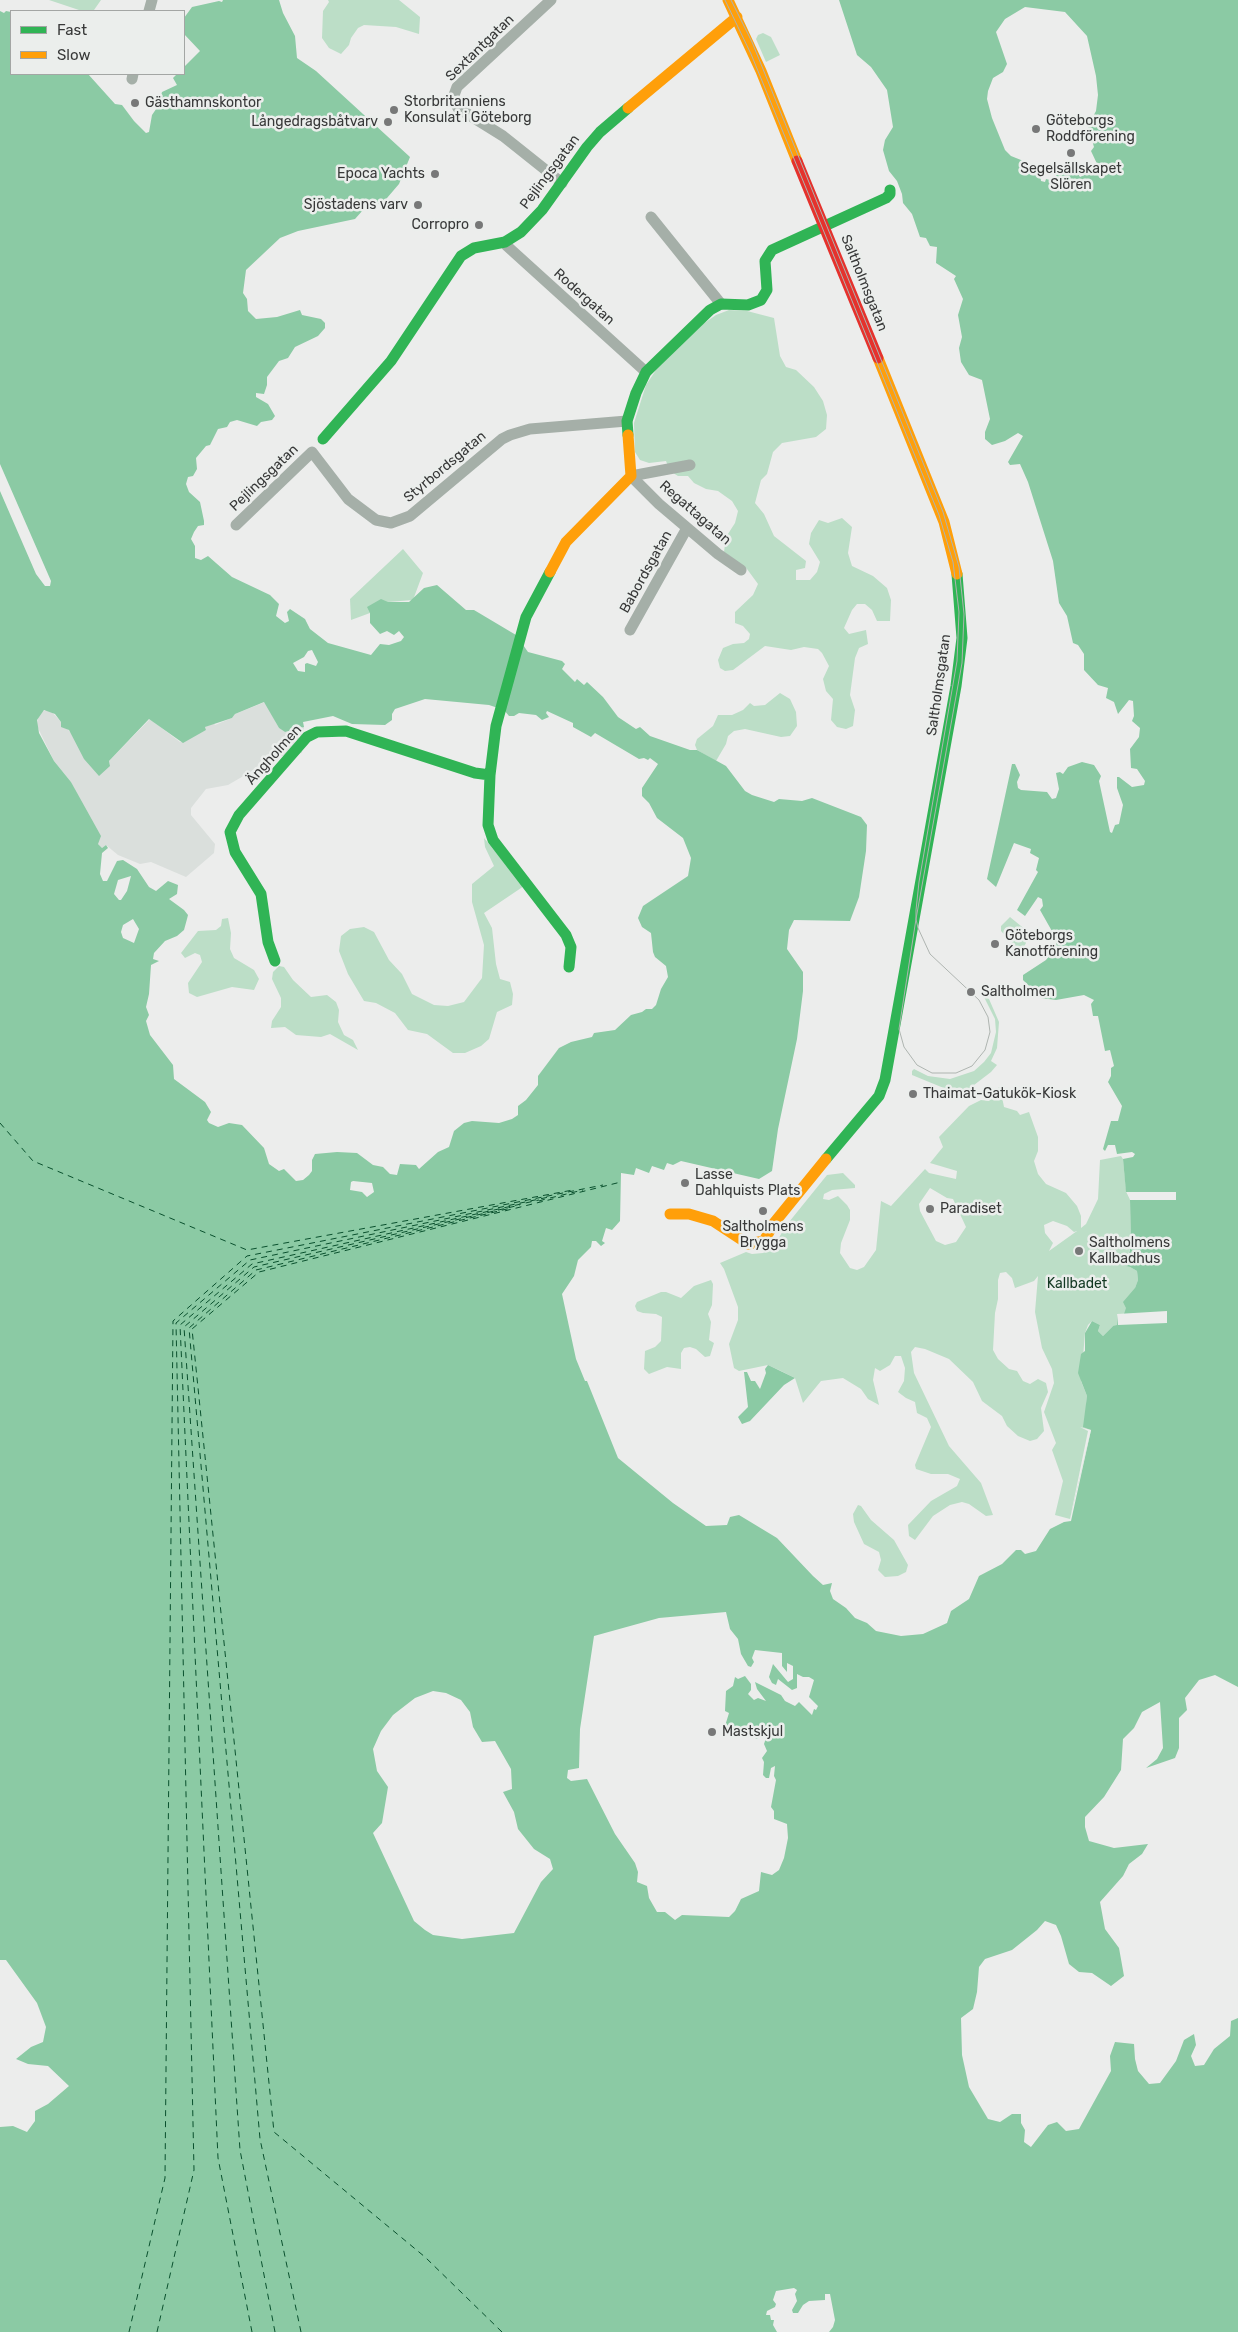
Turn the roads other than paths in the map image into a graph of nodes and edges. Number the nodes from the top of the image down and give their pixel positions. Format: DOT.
graph roads {
  1 [pos="552,0"];
  2 [pos="728,0"];
  3 [pos="737,17"];
  4 [pos="562,183"];
  5 [pos="890,190"];
  6 [pos="651,217"];
  7 [pos="824,227"];
  8 [pos="505,242"];
  9 [pos="721,304"];
  10 [pos="646,372"];
  11 [pos="627,421"];
  12 [pos="322,439"];
  13 [pos="312,452"];
  14 [pos="690,465"];
  15 [pos="631,476"];
  16 [pos="236,525"];
  17 [pos="687,528"];
  18 [pos="741,570"];
  19 [pos="630,630"];
  20 [pos="490,775"];
  21 [pos="275,960"];
  22 [pos="569,967"];
  23 [pos="670,1214"];
  1 -- 4 [label="street, Sextantgatan"];
  2 -- 3 [label="street, Saltholmsgatan"];
  3 -- 4 [label="street, Pejlingsgatan"];
  3 -- 7 [label="street, Saltholmsgatan"];
  4 -- 8 [label="street, Pejlingsgatan"];
  5 -- 7 [label="street"];
  6 -- 9 [label="street"];
  7 -- 9 [label="street"];
  7 -- 23 [label="street, Saltholmsgatan"];
  8 -- 10 [label="street, Rodergatan"];
  8 -- 12 [label="street, Pejlingsgatan"];
  9 -- 10 [label="street"];
  10 -- 11 [label="street"];
  11 -- 13 [label="street, Styrbordsgatan"];
  11 -- 15 [label="street"];
  13 -- 16 [label="street, Pejlingsgatan"];
  14 -- 15 [label="street"];
  15 -- 17 [label="street, Regattagatan"];
  15 -- 20 [label="street"];
  17 -- 18 [label="street, Regattagatan"];
  17 -- 19 [label="street, Babordsgatan"];
  20 -- 21 [label="street, Ängholmen"];
  20 -- 22 [label="street"];
}
